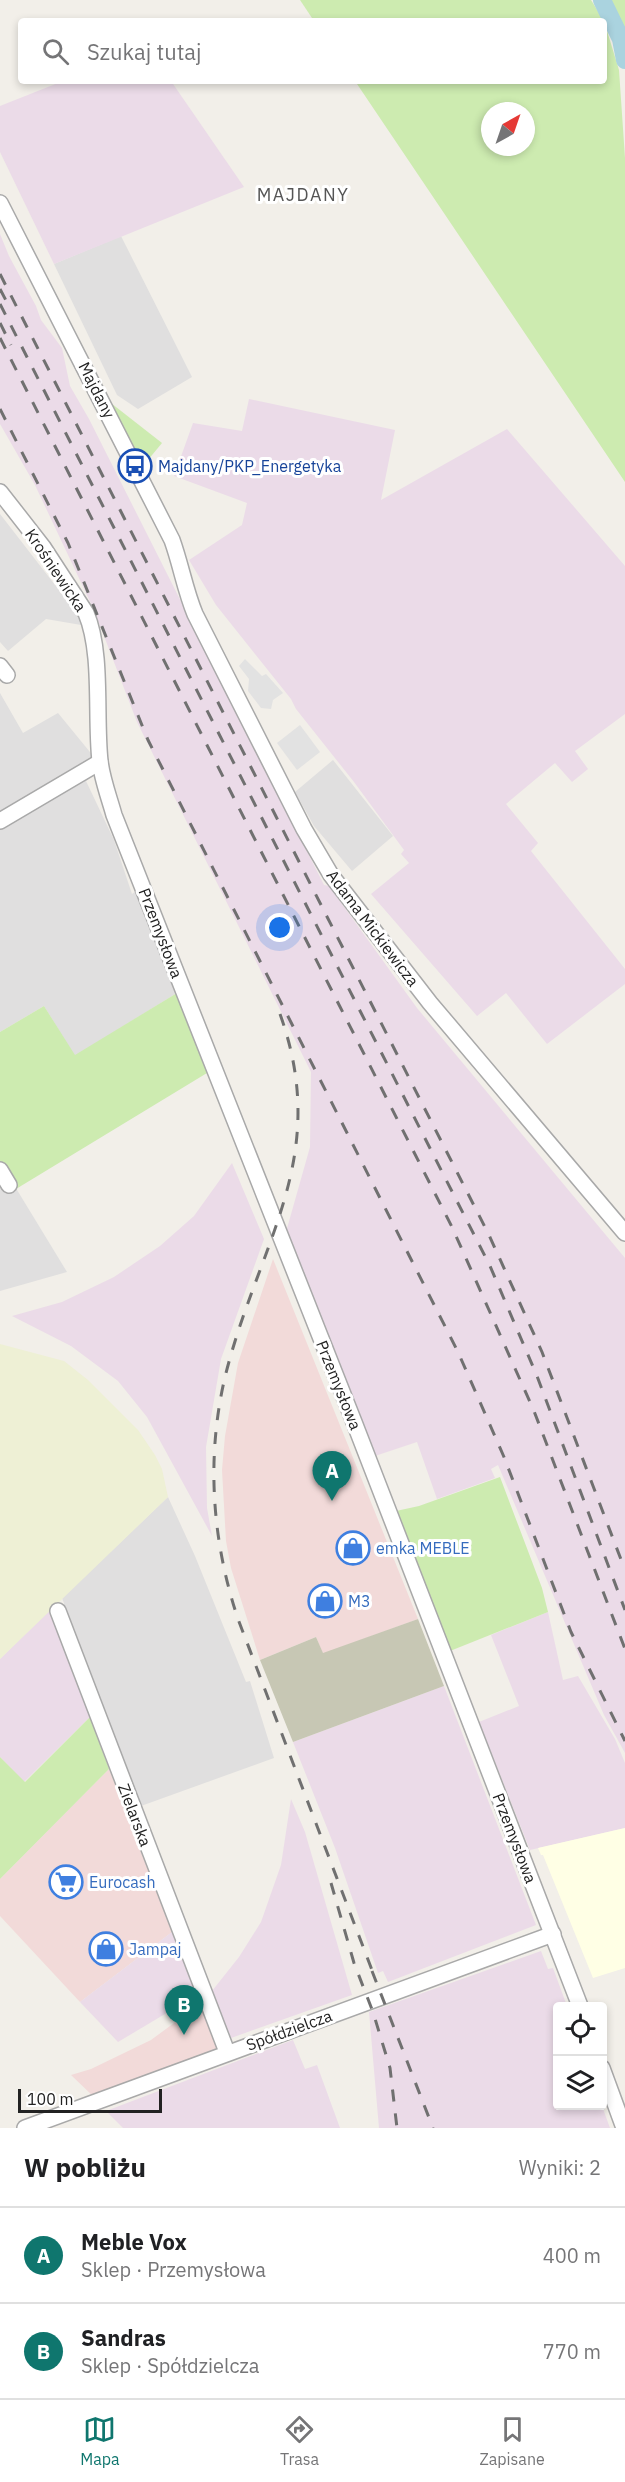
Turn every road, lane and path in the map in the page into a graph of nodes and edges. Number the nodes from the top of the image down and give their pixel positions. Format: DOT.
graph roads {
  1 [pos="0,203"];
  2 [pos="0,492"];
  3 [pos="183,581"];
  4 [pos="100,762"];
  5 [pos="0,821"];
  6 [pos="0,1170"];
  7 [pos="9,1185"];
  8 [pos="625,1233"];
  9 [pos="58,1611"];
  10 [pos="553,1934"];
  11 [pos="578,2002"];
  12 [pos="227,2052"];
  13 [pos="607,2079"];
  14 [pos="25,2128"];
  15 [pos="624,2128"];
  1 -- 3 [label="street, Majdany"];
  2 -- 4 [label="street, Krośniewicka"];
  3 -- 8 [label="street, Adama Mickiewicza"];
  4 -- 5 [label="street"];
  4 -- 10 [label="street, Przemysłowa"];
  6 -- 7 [label="street"];
  9 -- 12 [label="street, Zielarska"];
  10 -- 11 [label="street, Przemysłowa"];
  10 -- 12 [label="street, Spółdzielcza"];
  12 -- 14 [label="street, Spółdzielcza"];
  13 -- 15 [label="street"];
}
